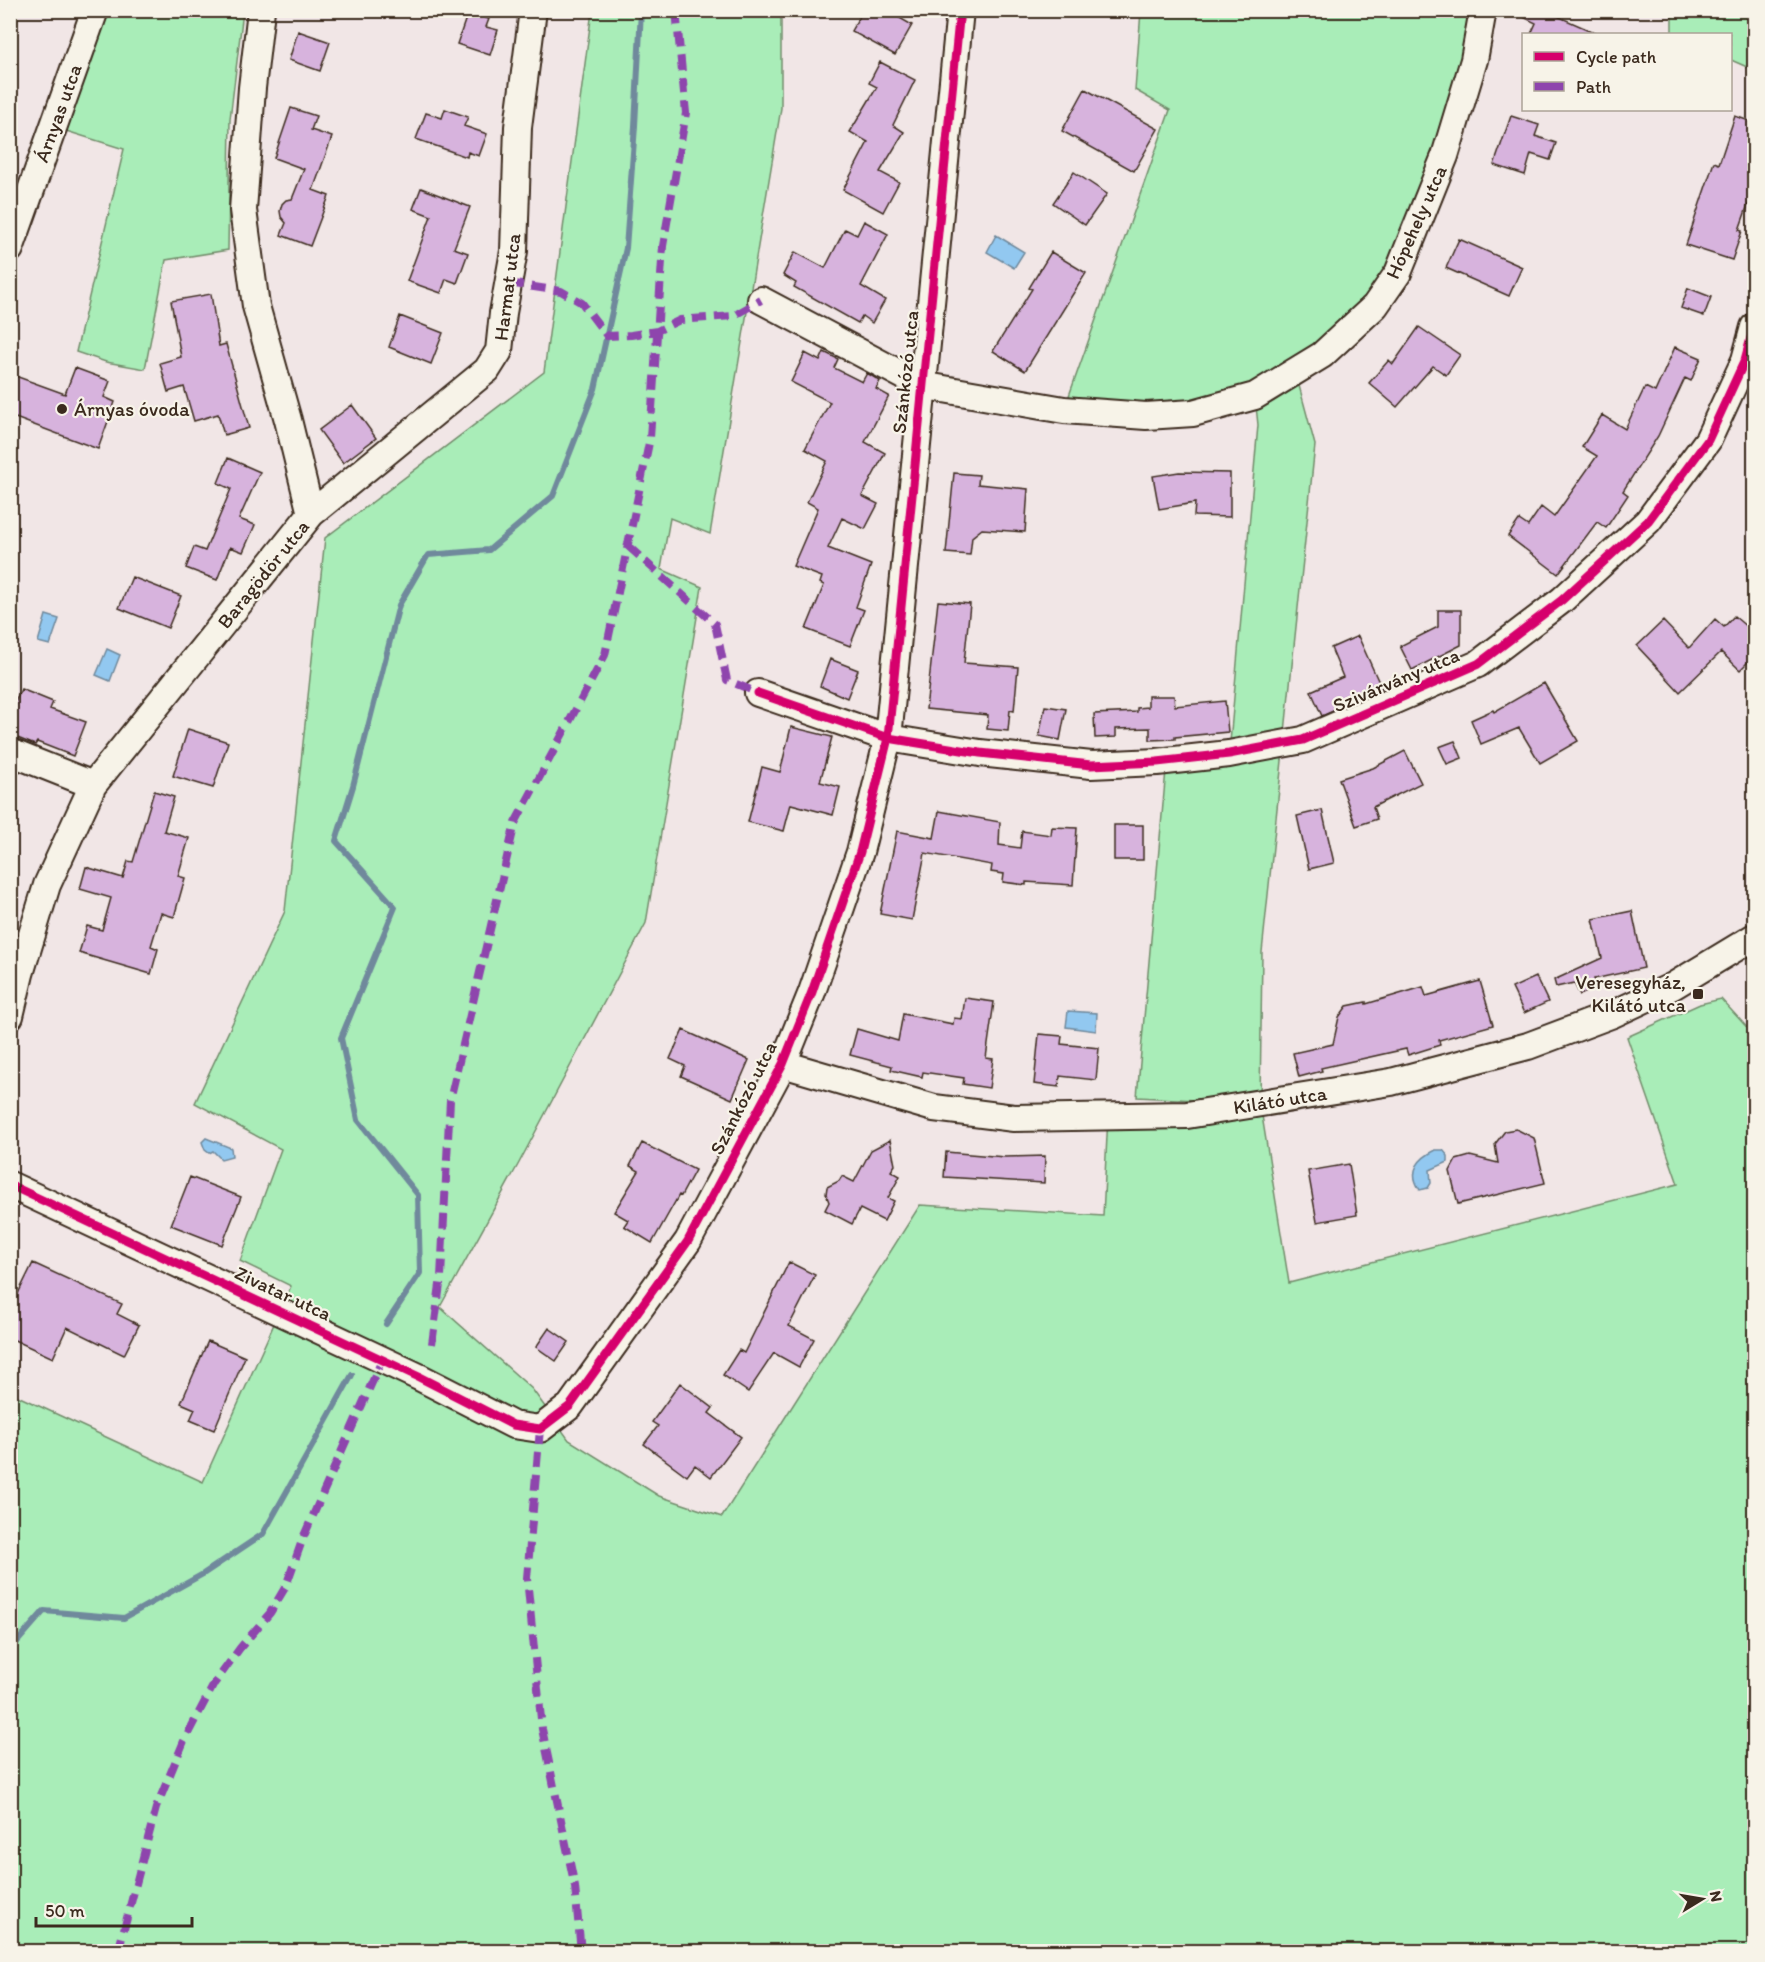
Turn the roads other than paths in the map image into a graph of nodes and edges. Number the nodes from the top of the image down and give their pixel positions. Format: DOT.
graph roads {
  1 [pos="94,10"];
  2 [pos="261,10"];
  3 [pos="533,10"];
  4 [pos="960,10"];
  5 [pos="1483,10"];
  6 [pos="19,197"];
  7 [pos="10,249"];
  8 [pos="761,300"];
  9 [pos="1755,327"];
  10 [pos="921,385"];
  11 [pos="311,514"];
  12 [pos="758,693"];
  13 [pos="888,738"];
  14 [pos="10,752"];
  15 [pos="93,785"];
  16 [pos="1755,937"];
  17 [pos="10,1016"];
  18 [pos="783,1064"];
  19 [pos="10,1185"];
  20 [pos="540,1429"];
  1 -- 6 [label="street, Árnyas utca"];
  2 -- 11 [label="street, Baragödör utca"];
  3 -- 11 [label="street, Harmat utca"];
  4 -- 10 [label="street, Szánkózó utca"];
  5 -- 10 [label="street, Hópehely utca"];
  6 -- 7 [label="street, Árnyas utca"];
  8 -- 10 [label="street, Szánkózó utca"];
  9 -- 13 [label="street, Szivárvány utca"];
  10 -- 13 [label="street, Szánkózó utca"];
  11 -- 15 [label="street, Baragödör utca"];
  12 -- 13 [label="street"];
  13 -- 18 [label="street, Szánkózó utca"];
  14 -- 15 [label="street"];
  15 -- 17 [label="street, Baragödör utca"];
  16 -- 18 [label="street, Kilátó utca"];
  18 -- 20 [label="street, Szánkózó utca"];
  19 -- 20 [label="street, Zivatar utca"];
}
